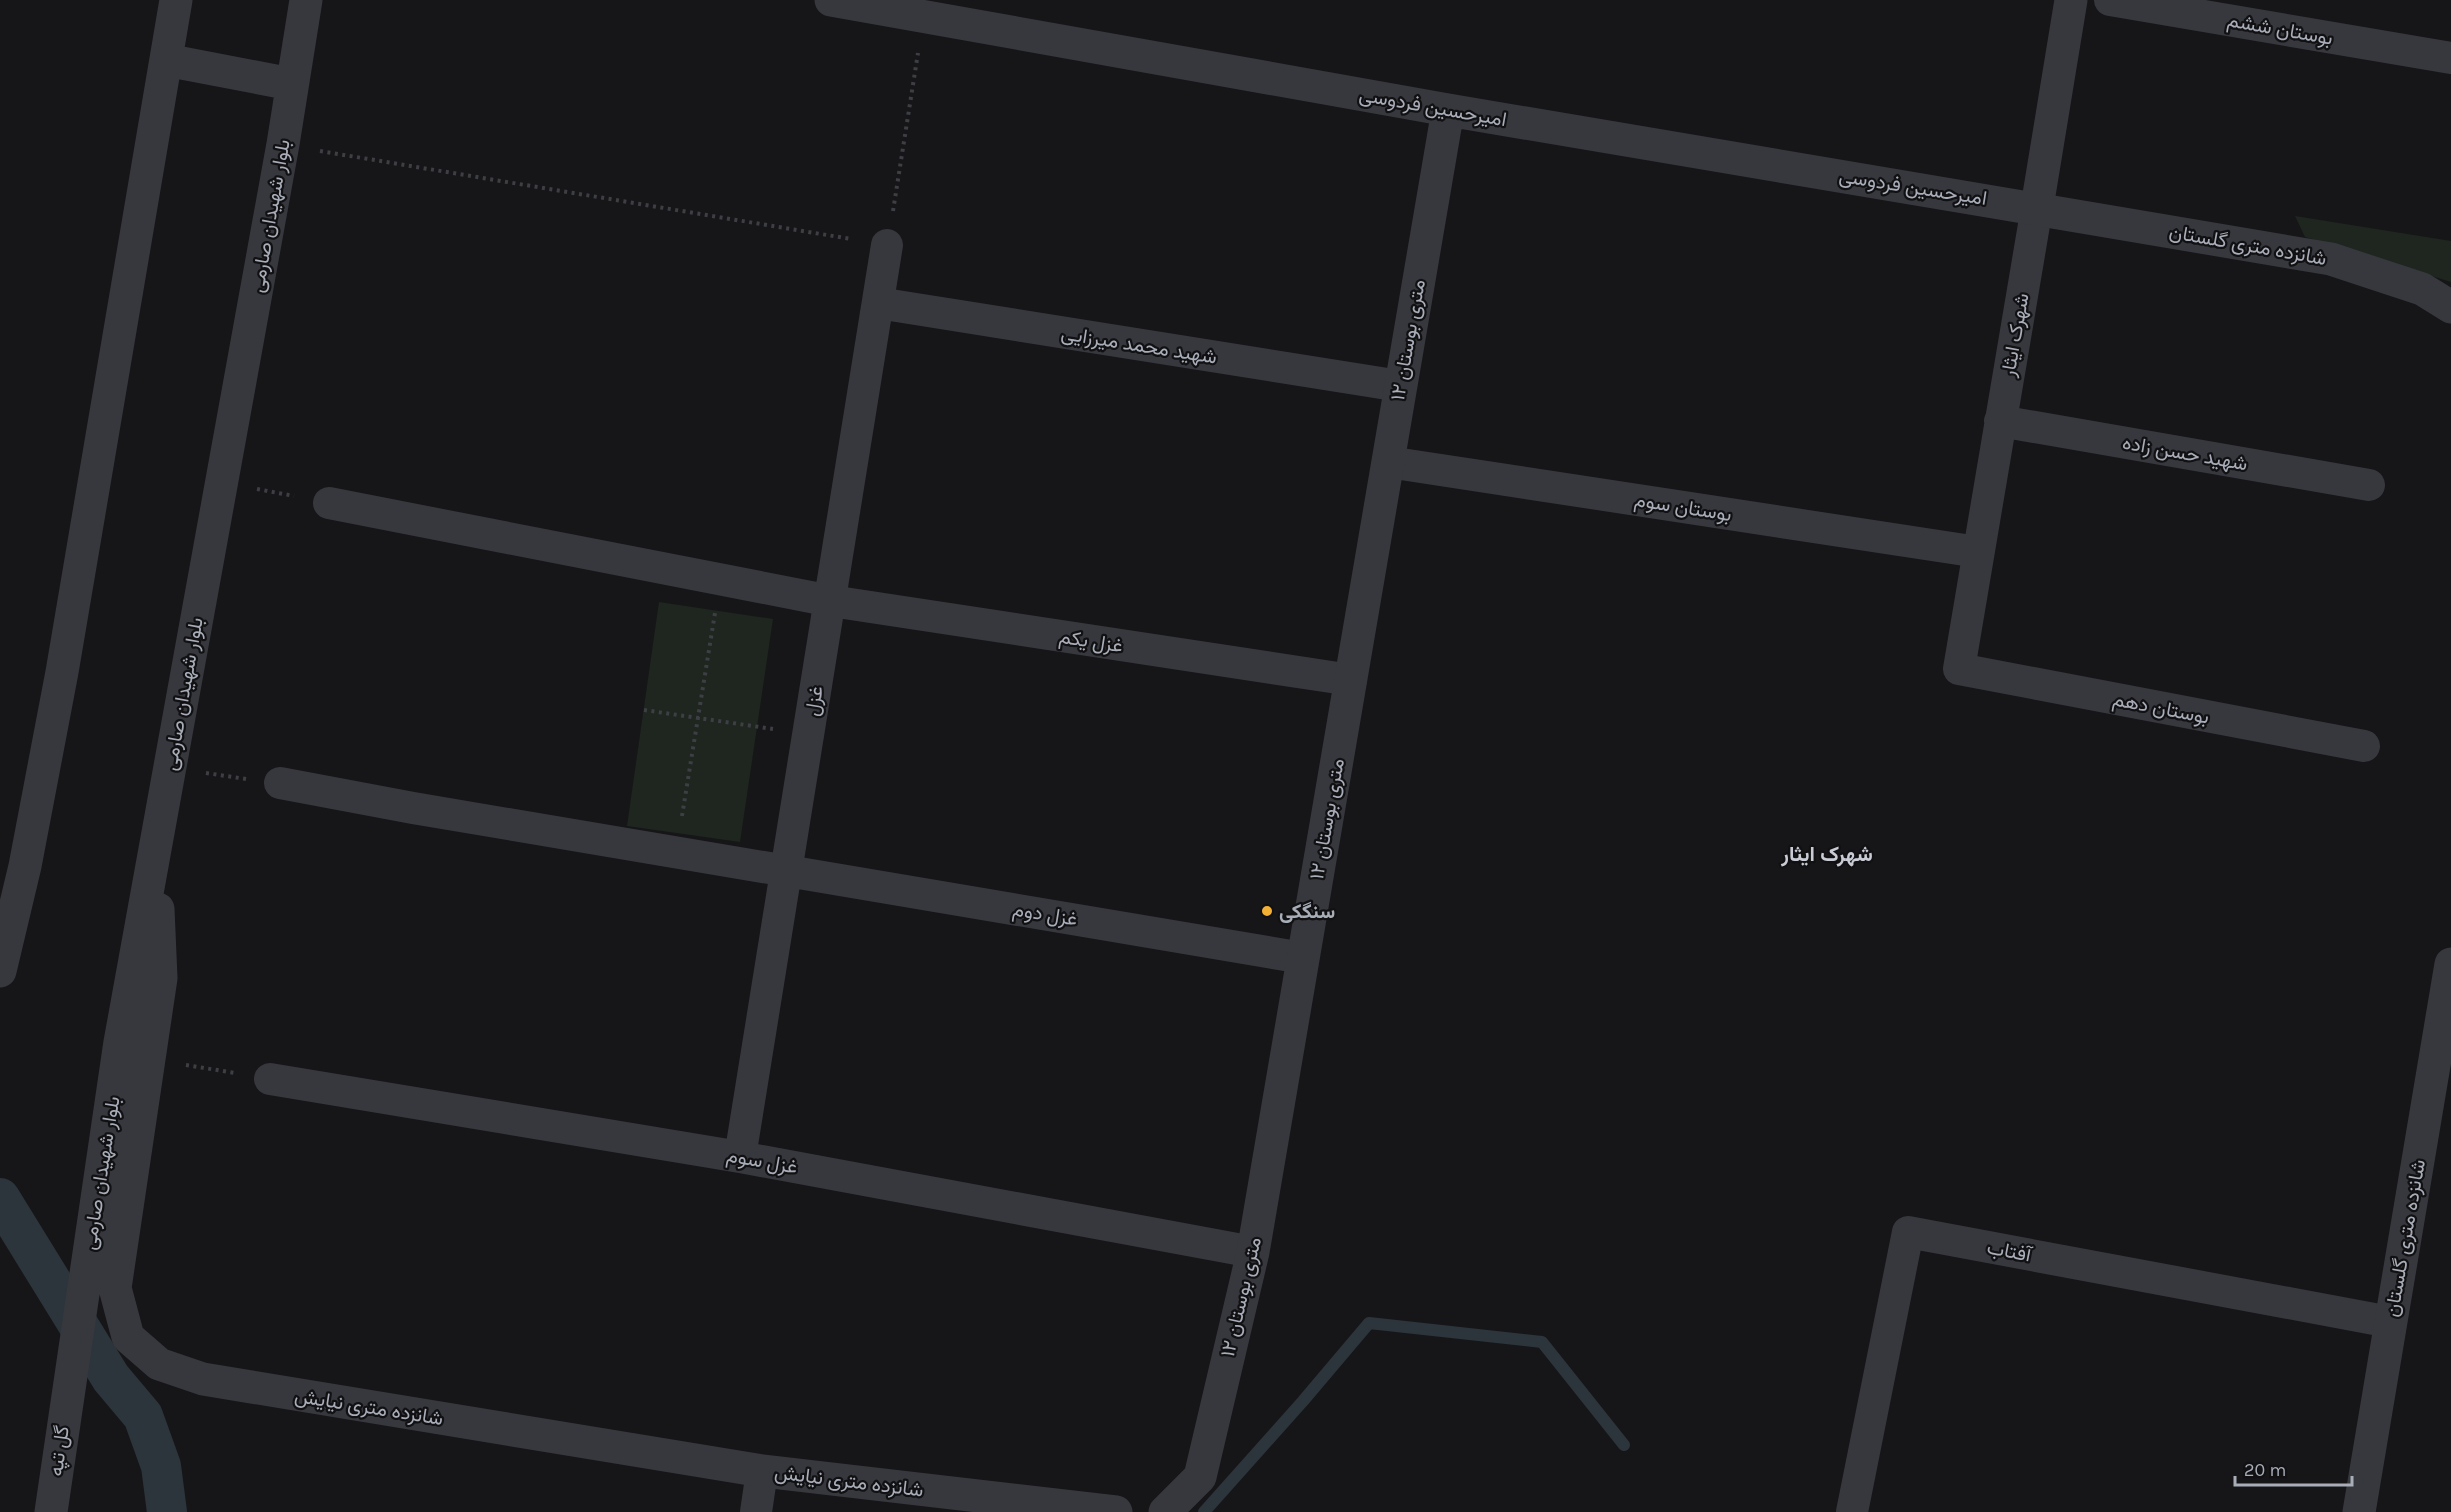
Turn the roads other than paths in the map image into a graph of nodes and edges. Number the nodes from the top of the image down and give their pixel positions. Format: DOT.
graph roads {
  1 [pos="176,0"];
  2 [pos="306,0"];
  3 [pos="831,0"];
  4 [pos="2071,0"];
  5 [pos="2110,0"];
  6 [pos="925,8"];
  7 [pos="2451,58"];
  8 [pos="166,60"];
  9 [pos="291,84"];
  10 [pos="1448,110"];
  11 [pos="2037,207"];
  12 [pos="888,245"];
  13 [pos="878,303"];
  14 [pos="2451,308"];
  15 [pos="1400,386"];
  16 [pos="2000,421"];
  17 [pos="1388,462"];
  18 [pos="2369,485"];
  19 [pos="329,502"];
  20 [pos="1978,552"];
  21 [pos="831,601"];
  22 [pos="1959,669"];
  23 [pos="1351,680"];
  24 [pos="2364,746"];
  25 [pos="280,783"];
  26 [pos="156,843"];
  27 [pos="787,871"];
  28 [pos="1303,958"];
  29 [pos="2451,964"];
  30 [pos="0,971"];
  31 [pos="270,1079"];
  32 [pos="740,1157"];
  33 [pos="1253,1252"];
  34 [pos="2390,1323"];
  35 [pos="68,1390"];
  36 [pos="762,1471"];
  37 [pos="51,1512"];
  38 [pos="756,1512"];
  39 [pos="1116,1512"];
  40 [pos="1165,1512"];
  41 [pos="1852,1512"];
  42 [pos="2359,1512"];
  1 -- 8 [label="street"];
  2 -- 9 [label="street, بلوار شهیدان صارمی"];
  3 -- 6 [label="street, امیرحسین فردوسی"];
  4 -- 11 [label="street, شهرک ایثار"];
  5 -- 7 [label="street, بوستان ششم"];
  6 -- 10 [label="street, امیرحسین فردوسی"];
  8 -- 9 [label="street"];
  8 -- 30 [label="street"];
  9 -- 26 [label="street, بلوار شهیدان صارمی"];
  10 -- 11 [label="street, امیرحسین فردوسی"];
  10 -- 15 [label="street, ۱۲ متری بوستان"];
  11 -- 14 [label="street, شانزده متری گلستان"];
  11 -- 16 [label="street, شهرک ایثار"];
  12 -- 13 [label="street, غزل"];
  13 -- 15 [label="street, شهید محمد میرزایی"];
  13 -- 21 [label="street, غزل"];
  15 -- 17 [label="street, ۱۲ متری بوستان"];
  16 -- 18 [label="street, شهید حسن زاده"];
  16 -- 20 [label="street, شهرک ایثار"];
  17 -- 20 [label="street, بوستان سوم"];
  17 -- 23 [label="street, ۱۲ متری بوستان"];
  19 -- 21 [label="street, غزل یکم"];
  20 -- 22 [label="street, شهرک ایثار"];
  21 -- 23 [label="street, غزل یکم"];
  21 -- 27 [label="street, غزل"];
  22 -- 24 [label="street, بوستان دهم"];
  23 -- 28 [label="street, ۱۲ متری بوستان"];
  25 -- 27 [label="street, غزل دوم"];
  26 -- 35 [label="street, بلوار شهیدان صارمی"];
  26 -- 36 [label="street, شانزده متری نیایش"];
  27 -- 28 [label="street, غزل دوم"];
  27 -- 32 [label="street, غزل"];
  28 -- 33 [label="street, ۱۲ متری بوستان"];
  29 -- 34 [label="street, شانزده متری گلستان"];
  31 -- 32 [label="street, غزل سوم"];
  32 -- 33 [label="street, غزل سوم"];
  33 -- 40 [label="street, ۱۲ متری بوستان"];
  34 -- 41 [label="street, آفتاب"];
  34 -- 42 [label="street, شانزده متری گلستان"];
  35 -- 37 [label="street, گل تپه"];
  36 -- 38 [label="street"];
  36 -- 39 [label="street, شانزده متری نیایش"];
}
